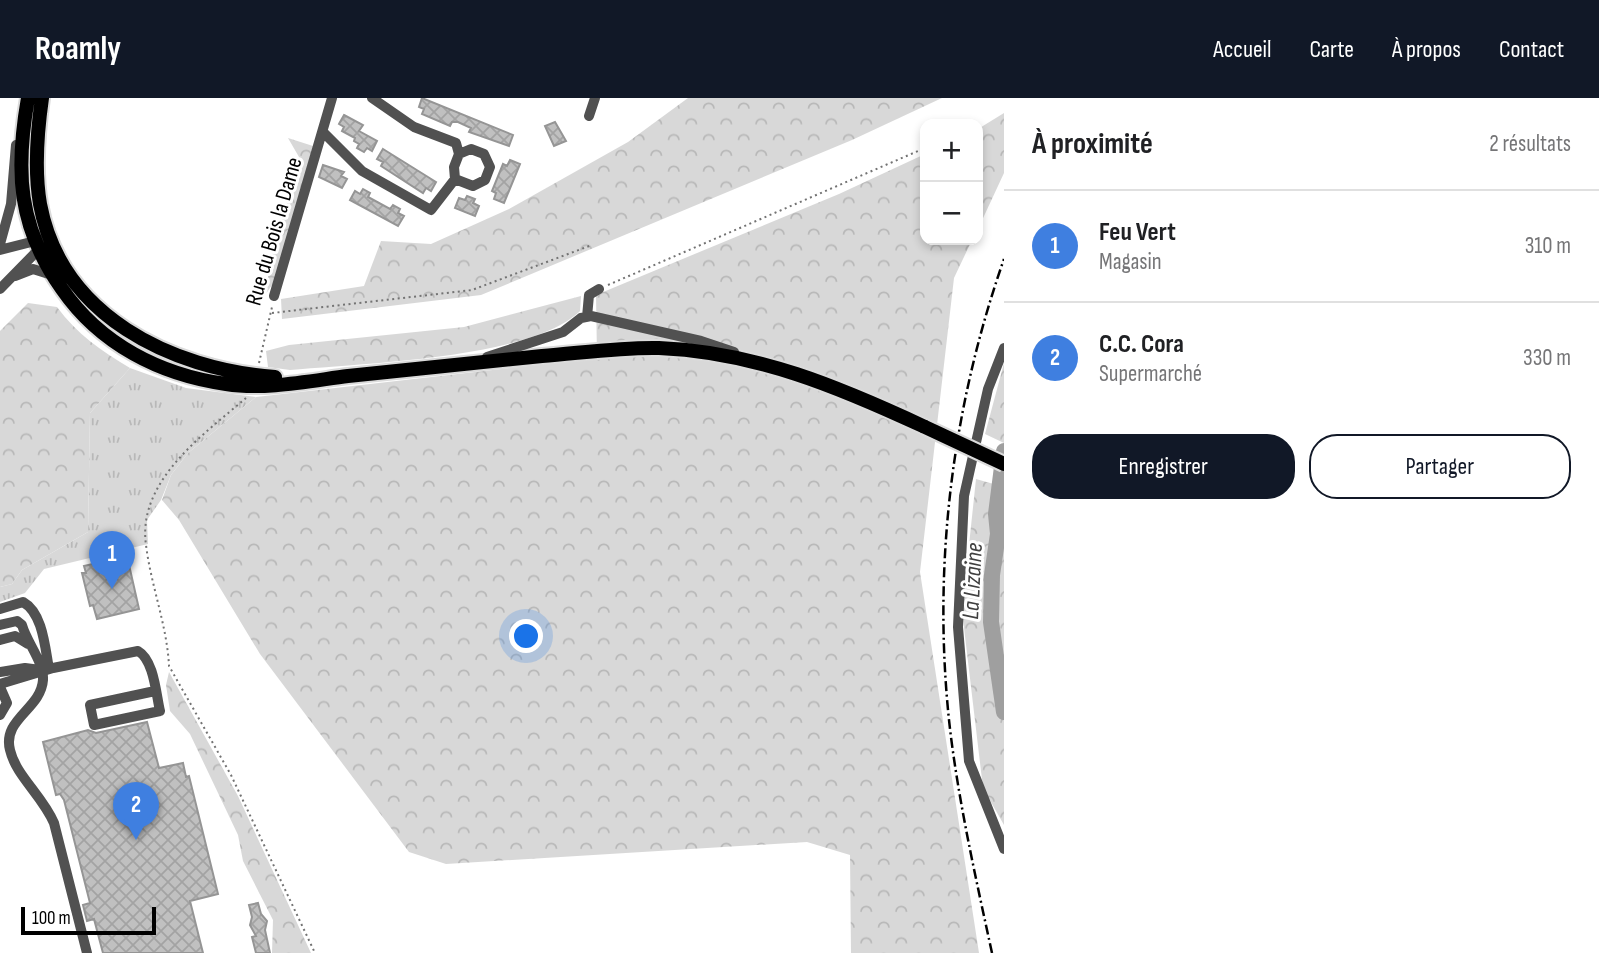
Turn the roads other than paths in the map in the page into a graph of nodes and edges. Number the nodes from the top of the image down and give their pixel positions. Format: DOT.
graph roads {
  1 [pos="28,98"];
  2 [pos="41,98"];
  3 [pos="332,98"];
  4 [pos="372,98"];
  5 [pos="595,98"];
  6 [pos="589,116"];
  7 [pos="323,132"];
  8 [pos="459,154"];
  9 [pos="455,179"];
  10 [pos="40,243"];
  11 [pos="0,244"];
  12 [pos="0,250"];
  13 [pos="52,275"];
  14 [pos="3,285"];
  15 [pos="599,289"];
  16 [pos="274,296"];
  17 [pos="587,317"];
  18 [pos="1004,348"];
  19 [pos="467,364"];
  20 [pos="773,365"];
  21 [pos="254,381"];
  22 [pos="1004,464"];
  23 [pos="0,609"];
  24 [pos="0,625"];
  25 [pos="0,639"];
  26 [pos="28,644"];
  27 [pos="46,670"];
  28 [pos="0,672"];
  29 [pos="0,686"];
  30 [pos="155,691"];
  31 [pos="0,715"];
  32 [pos="1004,849"];
  33 [pos="87,953"];
  1 -- 10 [label="main road"];
  1 -- 11 [label="street"];
  2 -- 10 [label="main road"];
  3 -- 7 [label="street, Rue du Bois la Dame"];
  4 -- 8 [label="street"];
  5 -- 6 [label="street"];
  7 -- 9 [label="street"];
  7 -- 16 [label="street, Rue du Bois la Dame"];
  8 -- 9 [label="street"];
  8 -- 9 [label="street"];
  10 -- 12 [label="street"];
  10 -- 13 [label="main road"];
  10 -- 14 [label="street"];
  10 -- 21 [label="main road"];
  13 -- 14 [label="street"];
  13 -- 21 [label="main road"];
  15 -- 17 [label="street"];
  17 -- 19 [label="street"];
  17 -- 20 [label="street"];
  18 -- 32 [label="street"];
  19 -- 20 [label="main road"];
  19 -- 21 [label="main road"];
  20 -- 22 [label="main road, bridge"];
  23 -- 27 [label="street"];
  24 -- 26 [label="street"];
  25 -- 26 [label="street"];
  26 -- 27 [label="street"];
  27 -- 28 [label="street"];
  27 -- 29 [label="street"];
  27 -- 30 [label="street"];
  27 -- 33 [label="street"];
  29 -- 31 [label="street"];
  30 -- 30 [label="street"];
}
